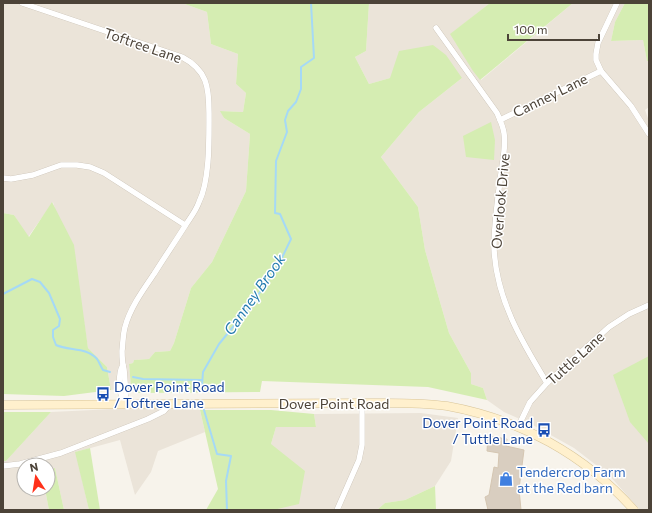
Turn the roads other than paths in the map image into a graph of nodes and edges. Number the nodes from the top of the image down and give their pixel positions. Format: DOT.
graph roads {
  1 [pos="22,3"];
  2 [pos="617,3"];
  3 [pos="436,28"];
  4 [pos="601,71"];
  5 [pos="500,120"];
  6 [pos="649,134"];
  7 [pos="3,178"];
  8 [pos="185,225"];
  9 [pos="649,305"];
  10 [pos="546,384"];
  11 [pos="362,403"];
  12 [pos="123,404"];
  13 [pos="170,404"];
  14 [pos="3,405"];
  15 [pos="518,427"];
  16 [pos="3,466"];
  17 [pos="337,510"];
  18 [pos="634,510"];
  1 -- 8 [label="street, Toftree Lane"];
  2 -- 4 [label="street"];
  3 -- 5 [label="street, Overlook Drive"];
  4 -- 5 [label="street, Canney Lane"];
  4 -- 6 [label="street"];
  5 -- 10 [label="street, Overlook Drive"];
  7 -- 8 [label="street"];
  8 -- 12 [label="street, Toftree Lane"];
  9 -- 10 [label="street, Tuttle Lane"];
  10 -- 15 [label="street, Tuttle Lane"];
  11 -- 13 [label="main road, Dover Point Road"];
  11 -- 15 [label="main road, Dover Point Road"];
  11 -- 17 [label="street"];
  12 -- 13 [label="main road, Dover Point Road"];
  12 -- 14 [label="main road, Dover Point Road"];
  13 -- 16 [label="street"];
  15 -- 18 [label="main road, Dover Point Road"];
}
